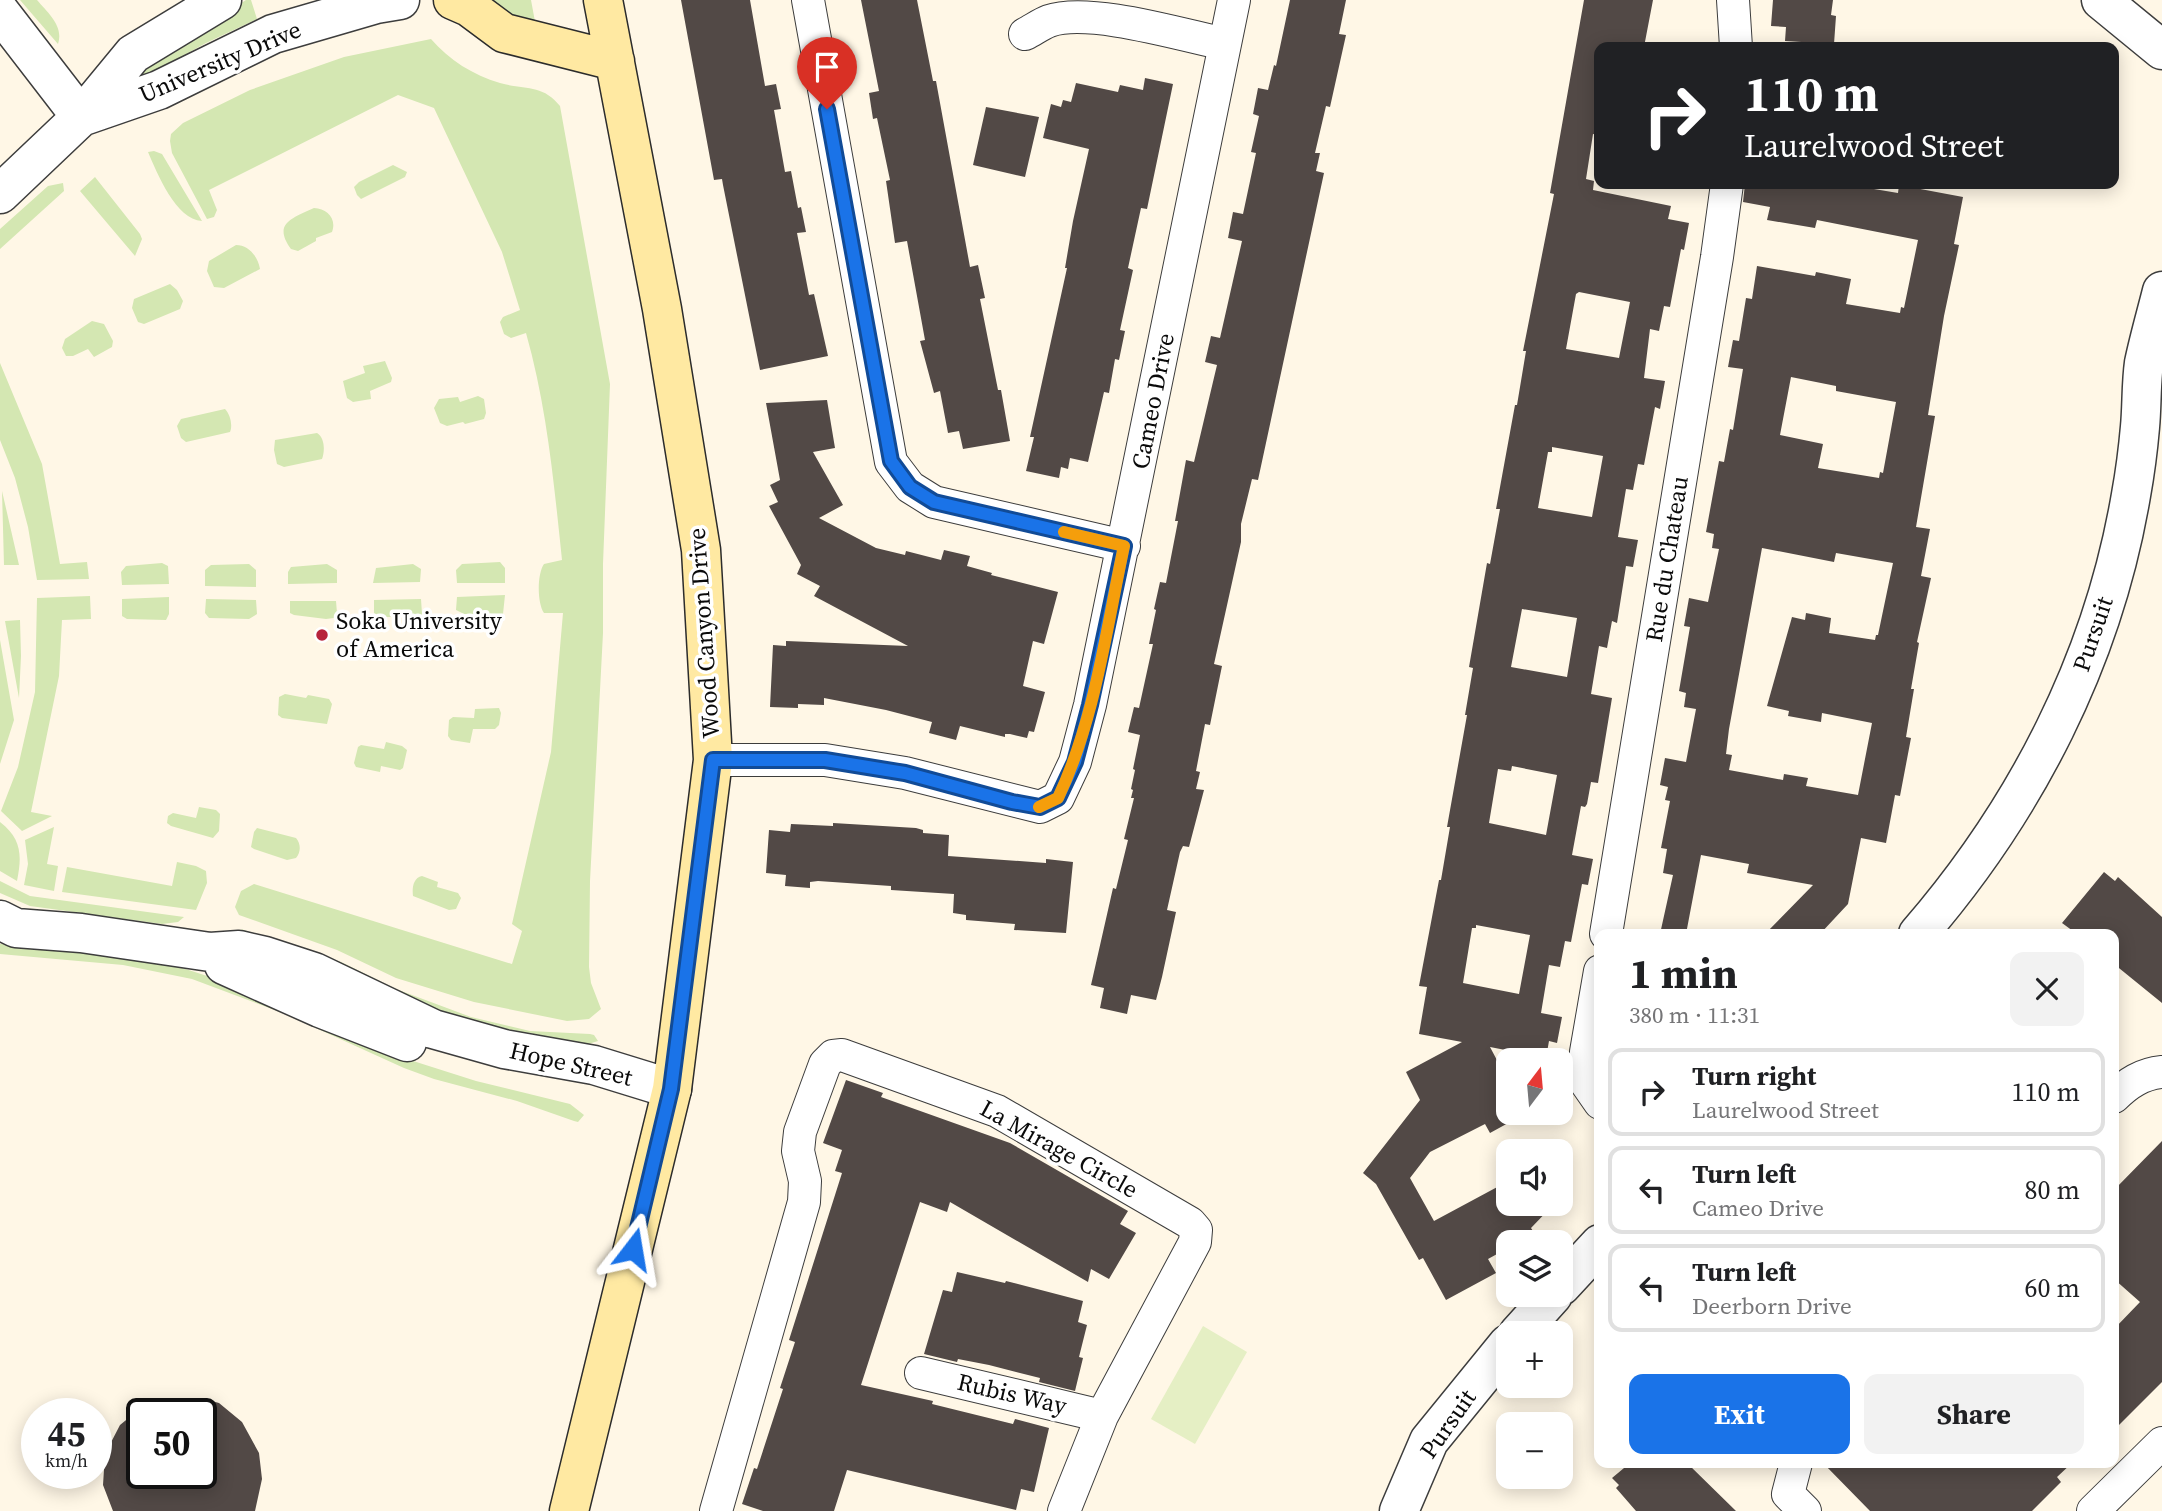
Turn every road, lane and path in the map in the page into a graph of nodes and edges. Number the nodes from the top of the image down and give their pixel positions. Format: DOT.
graph roads {
  1 [pos="222,0"];
  2 [pos="400,0"];
  3 [pos="453,0"];
  4 [pos="603,0"];
  5 [pos="808,0"];
  6 [pos="1234,0"];
  7 [pos="1733,0"];
  8 [pos="2101,0"];
  9 [pos="0,12"];
  10 [pos="1025,34"];
  11 [pos="1736,42"];
  12 [pos="1225,44"];
  13 [pos="2162,50"];
  14 [pos="615,61"];
  15 [pos="81,117"];
  16 [pos="1726,189"];
  17 [pos="0,194"];
  18 [pos="2162,291"];
  19 [pos="1124,546"];
  20 [pos="713,760"];
  21 [pos="5,926"];
  22 [pos="1607,929"];
  23 [pos="1922,929"];
  24 [pos="1594,1012"];
  25 [pos="2162,1072"];
  26 [pos="671,1089"];
  27 [pos="2119,1092"];
  28 [pos="1594,1094"];
  29 [pos="1594,1250"];
  30 [pos="1573,1273"];
  31 [pos="1542,1307"];
  32 [pos="1530,1321"];
  33 [pos="1496,1359"];
  34 [pos="921,1373"];
  35 [pos="1102,1416"];
  36 [pos="2162,1443"];
  37 [pos="1795,1468"];
  38 [pos="569,1511"];
  39 [pos="716,1511"];
  40 [pos="1064,1511"];
  41 [pos="1399,1511"];
  42 [pos="1805,1511"];
  43 [pos="2093,1511"];
  1 -- 15 [label="street, University Drive"];
  2 -- 15 [label="street, University Drive"];
  3 -- 14 [label="main road"];
  4 -- 14 [label="main road, Wood Canyon Drive"];
  5 -- 19 [label="street"];
  6 -- 12 [label="street, Cameo Drive"];
  7 -- 11 [label="street"];
  8 -- 13 [label="street"];
  9 -- 15 [label="street"];
  10 -- 12 [label="street"];
  12 -- 19 [label="street, Cameo Drive"];
  14 -- 20 [label="main road, Wood Canyon Drive"];
  15 -- 17 [label="street, University Drive"];
  16 -- 22 [label="street, Rue du Chateau"];
  18 -- 23 [label="street, Pursuit"];
  19 -- 20 [label="street, Cameo Drive"];
  20 -- 26 [label="main road, Wood Canyon Drive"];
  21 -- 26 [label="street, Hope Street"];
  24 -- 28 [label="street"];
  25 -- 27 [label="street"];
  26 -- 38 [label="main road, Wood Canyon Drive"];
  29 -- 30 [label="street"];
  31 -- 32 [label="street"];
  33 -- 41 [label="street, Pursuit"];
  34 -- 35 [label="street, Rubis Way"];
  35 -- 39 [label="street, La Mirage Circle"];
  35 -- 40 [label="street, La Mirage Circle"];
  36 -- 43 [label="street"];
  37 -- 42 [label="street"];
}
